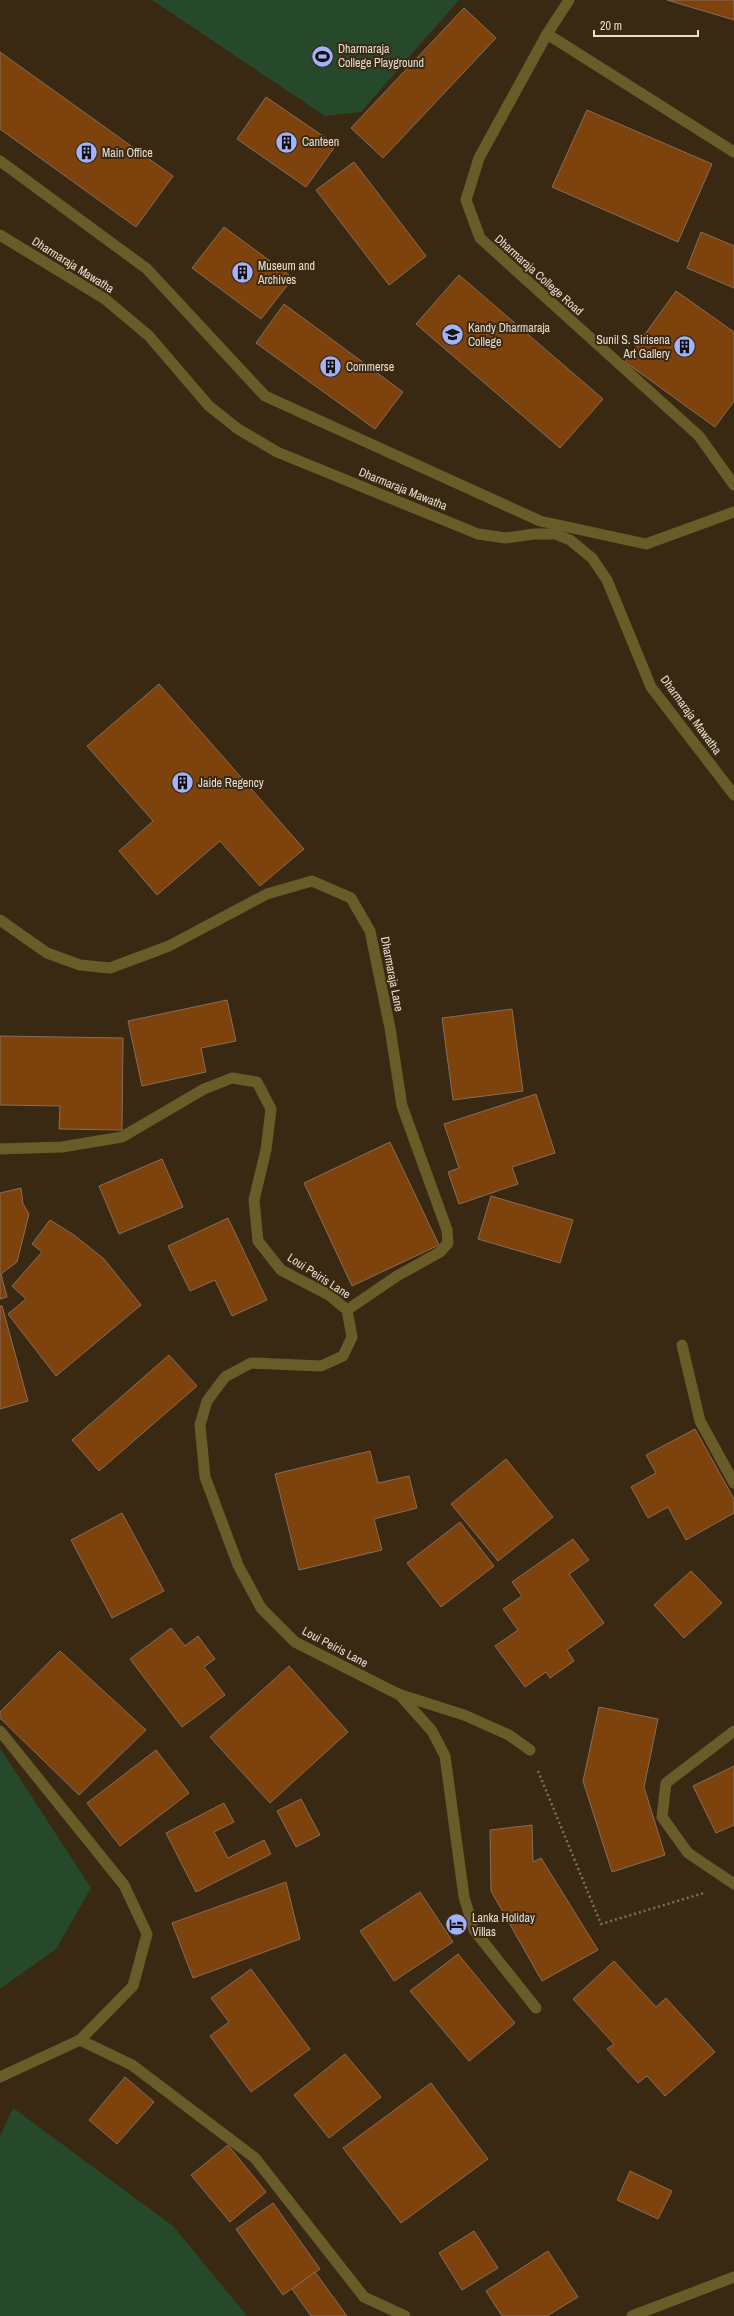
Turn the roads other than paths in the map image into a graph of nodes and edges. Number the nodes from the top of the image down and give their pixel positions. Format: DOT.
graph roads {
  1 [pos="569,0"];
  2 [pos="547,34"];
  3 [pos="734,152"];
  4 [pos="0,161"];
  5 [pos="0,235"];
  6 [pos="734,485"];
  7 [pos="734,512"];
  8 [pos="734,794"];
  9 [pos="0,920"];
  10 [pos="0,1149"];
  11 [pos="347,1310"];
  12 [pos="682,1346"];
  13 [pos="734,1482"];
  14 [pos="398,1694"];
  15 [pos="0,1731"];
  16 [pos="734,1731"];
  17 [pos="530,1750"];
  18 [pos="734,1884"];
  19 [pos="536,2008"];
  20 [pos="80,2040"];
  21 [pos="0,2077"];
  22 [pos="734,2277"];
  23 [pos="404,2316"];
  24 [pos="632,2316"];
  1 -- 2 [label="street, Dharmaraja College Road"];
  2 -- 3 [label="street"];
  2 -- 6 [label="street, Dharmaraja College Road"];
  4 -- 7 [label="street"];
  5 -- 8 [label="street, Dharmaraja Mawatha"];
  9 -- 11 [label="street, Dharmaraja Lane"];
  10 -- 11 [label="street, Loui Peiris Lane"];
  11 -- 14 [label="street, Loui Peiris Lane"];
  12 -- 13 [label="street"];
  14 -- 17 [label="street, Loui Peiris Lane"];
  14 -- 19 [label="street"];
  15 -- 20 [label="street"];
  16 -- 18 [label="street"];
  20 -- 21 [label="street"];
  20 -- 23 [label="street"];
  22 -- 24 [label="street"];
}
